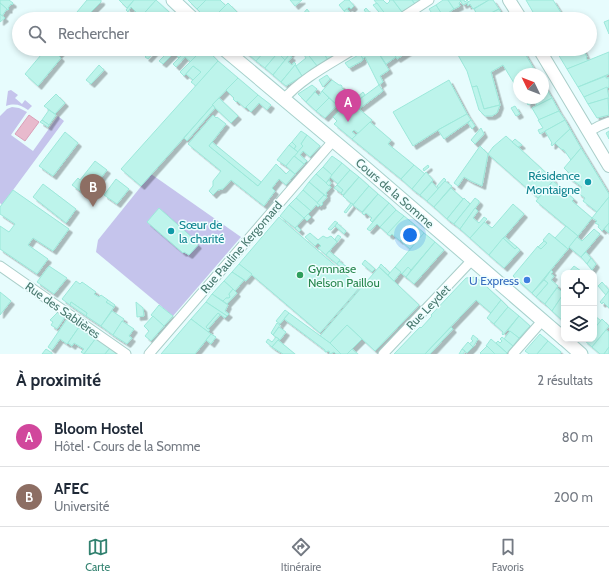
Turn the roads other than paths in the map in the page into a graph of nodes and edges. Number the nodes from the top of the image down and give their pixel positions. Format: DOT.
graph roads {
  1 [pos="173,0"];
  2 [pos="430,0"];
  3 [pos="509,0"];
  4 [pos="186,12"];
  5 [pos="411,12"];
  6 [pos="517,12"];
  7 [pos="232,56"];
  8 [pos="343,56"];
  9 [pos="543,56"];
  10 [pos="283,100"];
  11 [pos="609,122"];
  12 [pos="588,132"];
  13 [pos="333,141"];
  14 [pos="609,166"];
  15 [pos="472,260"];
  16 [pos="0,266"];
  17 [pos="542,320"];
  18 [pos="561,336"];
  19 [pos="567,342"];
  20 [pos="126,354"];
  21 [pos="149,354"];
  22 [pos="383,354"];
  23 [pos="513,354"];
  24 [pos="581,354"];
  1 -- 4 [label="main road"];
  2 -- 5 [label="street"];
  3 -- 6 [label="street"];
  7 -- 10 [label="main road, Cours de la Somme"];
  8 -- 10 [label="street"];
  9 -- 12 [label="street"];
  10 -- 13 [label="main road, Cours de la Somme"];
  11 -- 12 [label="street"];
  12 -- 14 [label="street"];
  13 -- 15 [label="main road, Cours de la Somme"];
  13 -- 21 [label="street, Rue Pauline Kergomard"];
  15 -- 17 [label="main road, Cours de la Somme"];
  15 -- 22 [label="street, Rue Leydet"];
  16 -- 20 [label="street, Rue des Sablières"];
  17 -- 18 [label="main road, Cours de la Somme"];
  17 -- 23 [label="street"];
  19 -- 24 [label="main road, Cours de la Somme"];
}
